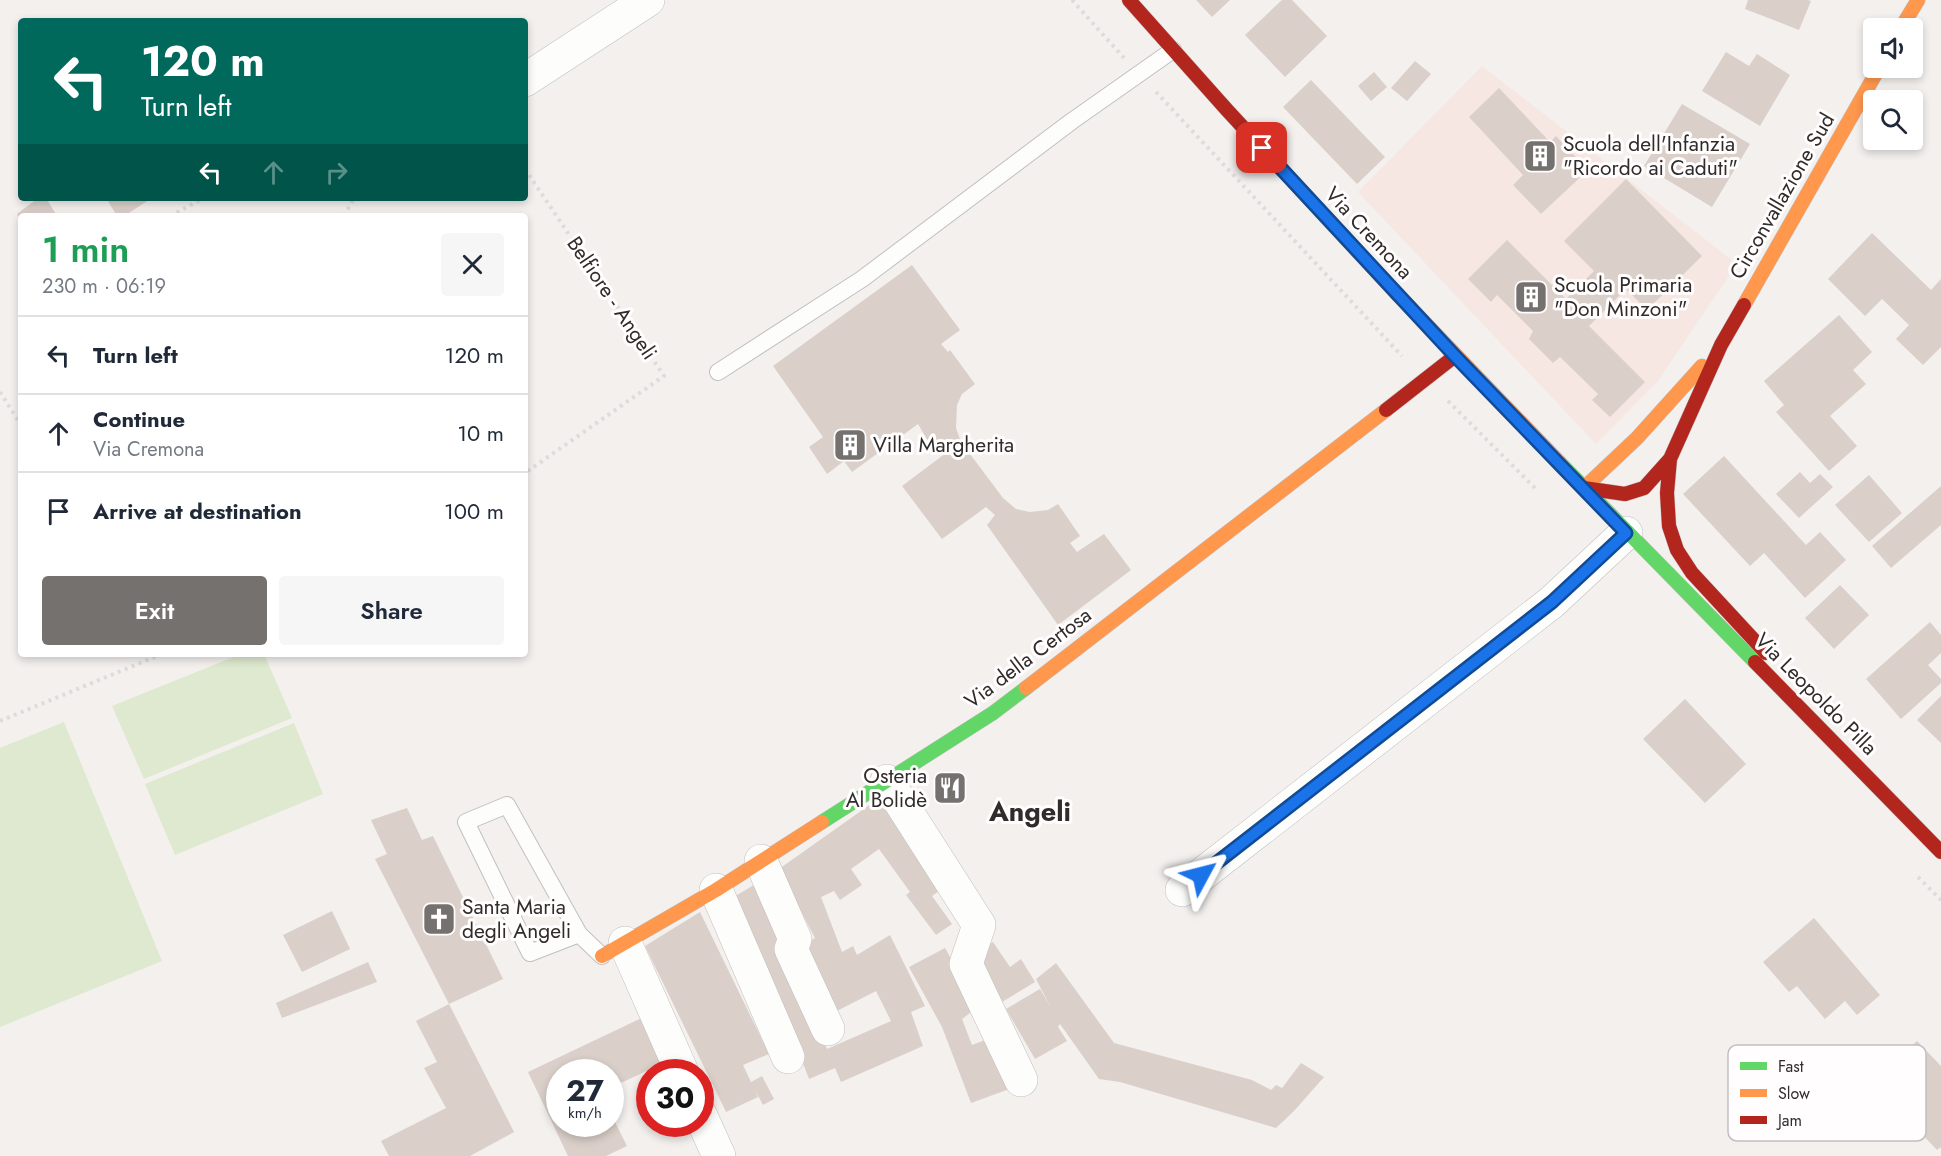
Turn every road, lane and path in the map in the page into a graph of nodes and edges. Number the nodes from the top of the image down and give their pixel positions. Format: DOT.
graph roads {
  1 [pos="648,0"];
  2 [pos="1129,0"];
  3 [pos="1918,0"];
  4 [pos="1907,18"];
  5 [pos="1173,50"];
  6 [pos="528,78"];
  7 [pos="1873,78"];
  8 [pos="528,173"];
  9 [pos="198,201"];
  10 [pos="176,213"];
  11 [pos="1721,345"];
  12 [pos="1455,356"];
  13 [pos="718,372"];
  14 [pos="0,392"];
  15 [pos="18,420"];
  16 [pos="1670,459"];
  17 [pos="528,471"];
  18 [pos="1584,488"];
  19 [pos="1626,533"];
  20 [pos="155,657"];
  21 [pos="0,721"];
  22 [pos="1839,748"];
  23 [pos="887,781"];
  24 [pos="1941,852"];
  25 [pos="761,861"];
  26 [pos="716,890"];
  27 [pos="1182,890"];
  28 [pos="579,934"];
  29 [pos="613,949"];
  30 [pos="828,1029"];
  31 [pos="788,1057"];
  32 [pos="675,1059"];
  33 [pos="1021,1080"];
  34 [pos="710,1137"];
  35 [pos="719,1156"];
  1 -- 6 [label="street"];
  2 -- 5 [label="main road, Via Cremona"];
  3 -- 4 [label="main road"];
  5 -- 12 [label="main road, Via Cremona"];
  5 -- 13 [label="lane"];
  7 -- 11 [label="main road, Circonvallazione Sud"];
  8 -- 17 [label="path, Belfiore - Angeli"];
  9 -- 10 [label="path"];
  11 -- 16 [label="main road, Circonvallazione Sud"];
  11 -- 18 [label="main road, Circonvallazione Sud"];
  12 -- 18 [label="main road, Via Cremona"];
  12 -- 23 [label="main road, Via della Certosa"];
  14 -- 15 [label="path"];
  16 -- 18 [label="main road, Circonvallazione Sud"];
  16 -- 22 [label="main road, Circonvallazione Sud"];
  18 -- 19 [label="main road, Via Cremona"];
  19 -- 22 [label="main road, Via Leopoldo Pilla"];
  19 -- 27 [label="street"];
  20 -- 21 [label="path"];
  22 -- 24 [label="main road, Via Leopoldo Pilla"];
  23 -- 25 [label="main road, Via della Certosa"];
  23 -- 33 [label="street"];
  25 -- 26 [label="main road, Via della Certosa"];
  25 -- 30 [label="street"];
  26 -- 29 [label="main road, Via della Certosa"];
  26 -- 31 [label="street"];
  28 -- 28 [label="lane"];
  28 -- 29 [label="lane"];
  29 -- 32 [label="street"];
  34 -- 35 [label="street"];
}
